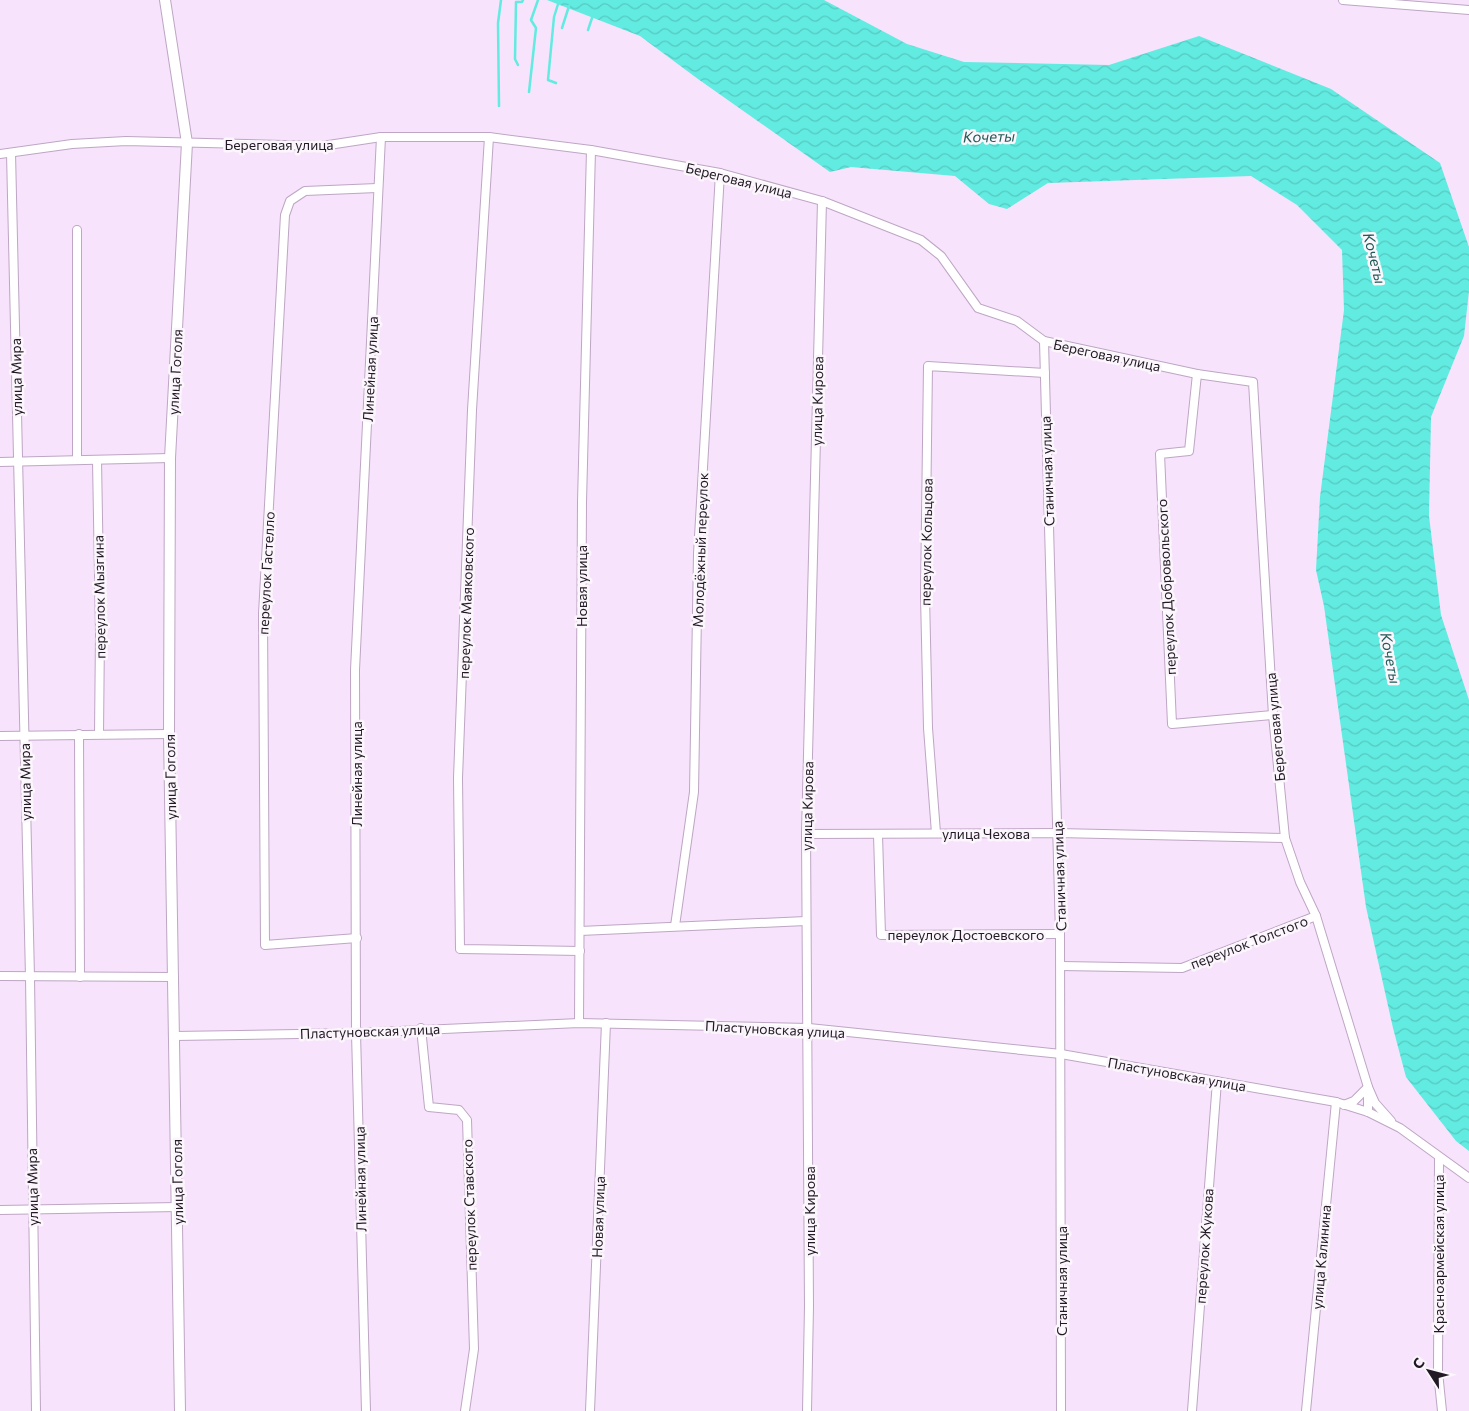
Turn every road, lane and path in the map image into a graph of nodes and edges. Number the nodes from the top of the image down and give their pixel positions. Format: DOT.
graph roads {
  1 [pos="164,0"];
  2 [pos="1343,0"];
  3 [pos="1469,10"];
  4 [pos="381,137"];
  5 [pos="489,137"];
  6 [pos="186,144"];
  7 [pos="592,150"];
  8 [pos="11,153"];
  9 [pos="0,154"];
  10 [pos="720,173"];
  11 [pos="377,188"];
  12 [pos="822,201"];
  13 [pos="77,230"];
  14 [pos="1044,342"];
  15 [pos="1045,373"];
  16 [pos="1196,374"];
  17 [pos="170,458"];
  18 [pos="77,460"];
  19 [pos="97,460"];
  20 [pos="0,462"];
  21 [pos="18,462"];
  22 [pos="1273,714"];
  23 [pos="79,734"];
  24 [pos="99,734"];
  25 [pos="170,734"];
  26 [pos="24,735"];
  27 [pos="0,736"];
  28 [pos="1058,833"];
  29 [pos="806,834"];
  30 [pos="936,834"];
  31 [pos="878,835"];
  32 [pos="1285,838"];
  33 [pos="1316,916"];
  34 [pos="806,922"];
  35 [pos="675,926"];
  36 [pos="580,930"];
  37 [pos="1060,934"];
  38 [pos="357,938"];
  39 [pos="580,951"];
  40 [pos="1061,966"];
  41 [pos="0,976"];
  42 [pos="30,977"];
  43 [pos="80,977"];
  44 [pos="174,977"];
  45 [pos="579,1022"];
  46 [pos="606,1024"];
  47 [pos="421,1028"];
  48 [pos="808,1028"];
  49 [pos="356,1033"];
  50 [pos="175,1036"];
  51 [pos="1062,1054"];
  52 [pos="1217,1081"];
  53 [pos="1368,1087"];
  54 [pos="1336,1102"];
  55 [pos="1344,1105"];
  56 [pos="1368,1112"];
  57 [pos="1400,1128"];
  58 [pos="1439,1156"];
  59 [pos="1469,1178"];
  60 [pos="178,1207"];
  61 [pos="0,1210"];
  62 [pos="32,1210"];
  63 [pos="36,1411"];
  64 [pos="180,1411"];
  65 [pos="366,1411"];
  66 [pos="465,1411"];
  67 [pos="590,1411"];
  68 [pos="807,1411"];
  69 [pos="1061,1411"];
  70 [pos="1192,1411"];
  71 [pos="1306,1411"];
  72 [pos="1442,1411"];
  1 -- 6 [label="street, улица Гоголя"];
  2 -- 3 [label="street"];
  4 -- 5 [label="street, Береговая улица"];
  4 -- 6 [label="street, Береговая улица"];
  4 -- 11 [label="street, Линейная улица"];
  5 -- 7 [label="street, Береговая улица"];
  5 -- 39 [label="street, переулок Маяковского"];
  6 -- 8 [label="street, Береговая улица"];
  6 -- 17 [label="street, улица Гоголя"];
  7 -- 10 [label="street, Береговая улица"];
  7 -- 36 [label="street, Новая улица"];
  8 -- 9 [label="street, Береговая улица"];
  8 -- 21 [label="street, улица Мира"];
  10 -- 12 [label="street, Береговая улица"];
  10 -- 35 [label="street, Молодёжный переулок"];
  11 -- 38 [label="street, Линейная улица"];
  11 -- 38 [label="street, переулок Гастелло"];
  12 -- 14 [label="street, Береговая улица"];
  12 -- 29 [label="street, улица Кирова"];
  13 -- 18 [label="street"];
  14 -- 15 [label="street, Станичная улица"];
  14 -- 16 [label="street, Береговая улица"];
  15 -- 28 [label="street, Станичная улица"];
  15 -- 30 [label="street, переулок Кольцова"];
  16 -- 22 [label="street, Береговая улица"];
  16 -- 22 [label="street, переулок Добровольского"];
  17 -- 19 [label="street"];
  17 -- 25 [label="street, улица Гоголя"];
  18 -- 19 [label="street"];
  18 -- 21 [label="street"];
  19 -- 24 [label="street, переулок Мызгина"];
  20 -- 21 [label="street"];
  21 -- 26 [label="street, улица Мира"];
  22 -- 32 [label="street, Береговая улица"];
  23 -- 24 [label="street"];
  23 -- 26 [label="street"];
  23 -- 43 [label="street"];
  24 -- 25 [label="street"];
  25 -- 44 [label="street, улица Гоголя"];
  26 -- 27 [label="street"];
  26 -- 42 [label="street, улица Мира"];
  28 -- 30 [label="street, улица Чехова"];
  28 -- 32 [label="street, улица Чехова"];
  28 -- 37 [label="street, Станичная улица"];
  29 -- 31 [label="street, улица Чехова"];
  29 -- 34 [label="street, улица Кирова"];
  30 -- 31 [label="street, улица Чехова"];
  31 -- 37 [label="street, переулок Достоевского"];
  32 -- 33 [label="street, Береговая улица"];
  33 -- 40 [label="street, переулок Толстого"];
  33 -- 53 [label="street, Береговая улица"];
  34 -- 35 [label="street"];
  34 -- 48 [label="street, улица Кирова"];
  35 -- 36 [label="street"];
  36 -- 39 [label="street, Новая улица"];
  37 -- 40 [label="street, Станичная улица"];
  38 -- 49 [label="street, Линейная улица"];
  39 -- 45 [label="street, Новая улица"];
  40 -- 51 [label="street, Станичная улица"];
  41 -- 42 [label="street"];
  42 -- 43 [label="street"];
  42 -- 62 [label="street, улица Мира"];
  43 -- 44 [label="street"];
  44 -- 50 [label="street, улица Гоголя"];
  45 -- 46 [label="street, Пластуновская улица"];
  45 -- 47 [label="street, Пластуновская улица"];
  46 -- 48 [label="street, Пластуновская улица"];
  46 -- 67 [label="street, Новая улица"];
  47 -- 49 [label="street, Пластуновская улица"];
  47 -- 66 [label="street, переулок Ставского"];
  48 -- 51 [label="street, Пластуновская улица"];
  48 -- 68 [label="street, улица Кирова"];
  49 -- 50 [label="street, Пластуновская улица"];
  49 -- 65 [label="street, Линейная улица"];
  50 -- 60 [label="street, улица Гоголя"];
  51 -- 52 [label="street, Пластуновская улица"];
  51 -- 69 [label="street, Станичная улица"];
  52 -- 54 [label="street, Пластуновская улица"];
  52 -- 70 [label="street, переулок Жукова"];
  53 -- 55 [label="street"];
  53 -- 56 [label="street, Береговая улица"];
  53 -- 57 [label="street"];
  54 -- 55 [label="street, Пластуновская улица"];
  54 -- 71 [label="street, улица Калинина"];
  55 -- 56 [label="street, Пластуновская улица"];
  56 -- 57 [label="street"];
  57 -- 58 [label="street"];
  58 -- 59 [label="street"];
  58 -- 72 [label="street, Красноармейская улица"];
  60 -- 62 [label="street"];
  60 -- 64 [label="street, улица Гоголя"];
  61 -- 62 [label="street"];
  62 -- 63 [label="street, улица Мира"];
}
